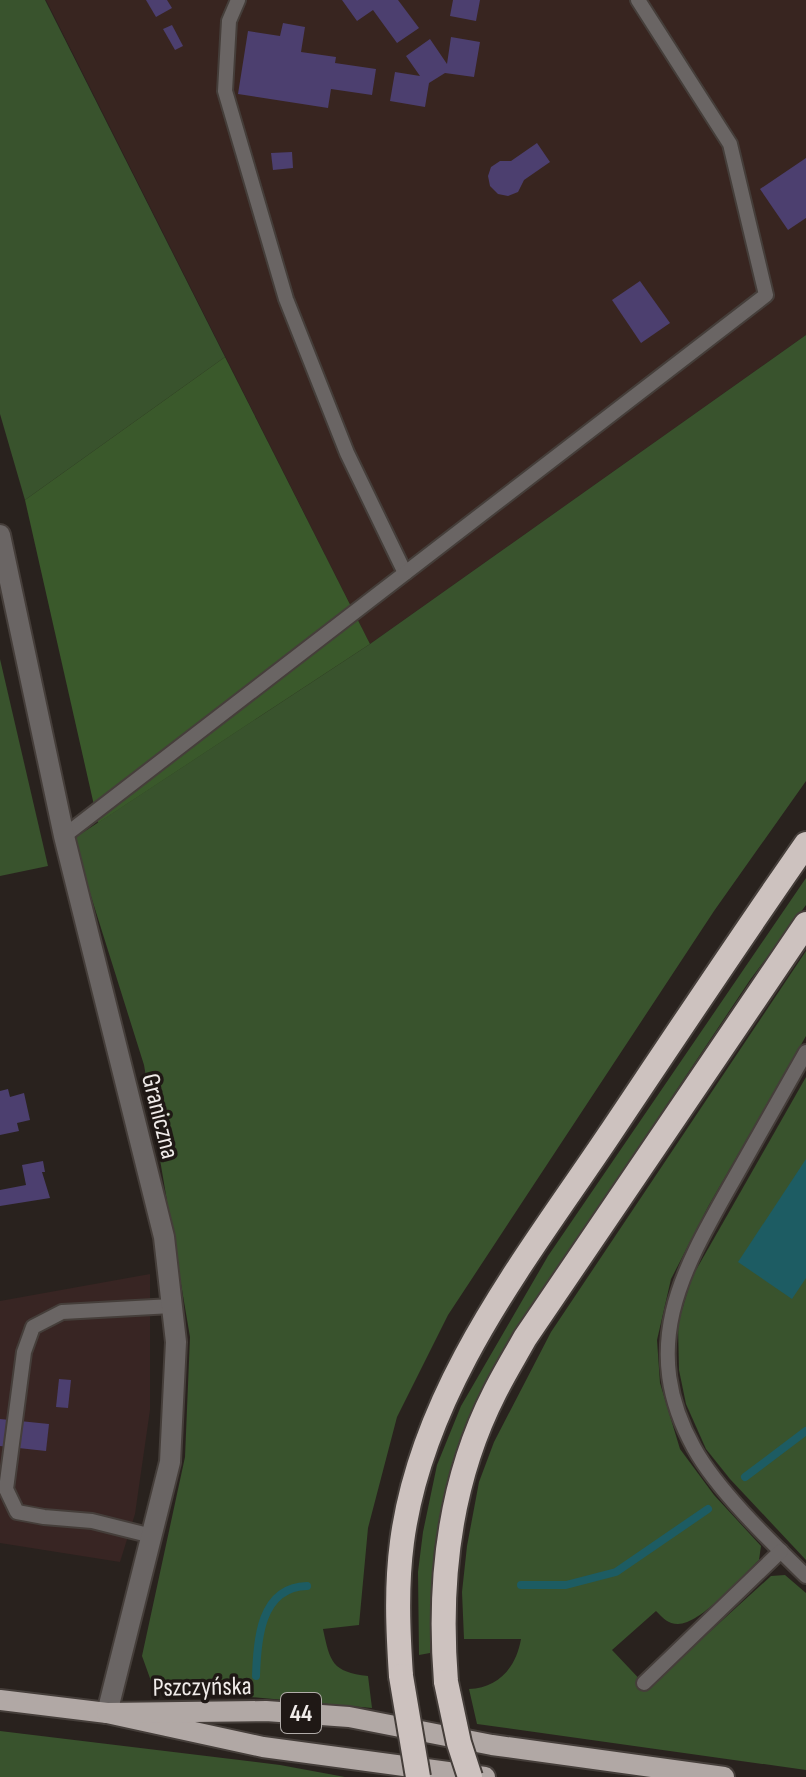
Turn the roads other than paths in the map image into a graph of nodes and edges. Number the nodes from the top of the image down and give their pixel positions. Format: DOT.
graph roads {
  1 [pos="238,0"];
  2 [pos="638,0"];
  3 [pos="0,535"];
  4 [pos="405,573"];
  5 [pos="64,836"];
  6 [pos="806,844"];
  7 [pos="806,924"];
  8 [pos="806,1052"];
  9 [pos="172,1306"];
  10 [pos="152,1536"];
  11 [pos="781,1551"];
  12 [pos="806,1576"];
  13 [pos="644,1683"];
  14 [pos="0,1700"];
  15 [pos="107,1713"];
  16 [pos="418,1777"];
  17 [pos="470,1777"];
  18 [pos="485,1777"];
  19 [pos="724,1777"];
  1 -- 4 [label="lane"];
  2 -- 4 [label="lane"];
  3 -- 5 [label="street, Graniczna"];
  4 -- 5 [label="lane"];
  5 -- 9 [label="street, Graniczna"];
  6 -- 16 [label="highway, bridge"];
  7 -- 17 [label="highway, bridge"];
  8 -- 11 [label="lane"];
  9 -- 10 [label="street, Graniczna"];
  9 -- 10 [label="lane"];
  10 -- 15 [label="street, Graniczna"];
  11 -- 12 [label="lane"];
  11 -- 13 [label="lane"];
  14 -- 15 [label="main road, 44"];
  15 -- 18 [label="main road, Pszczyńska / 44"];
  15 -- 19 [label="main road, Pszczyńska / 44"];
}
